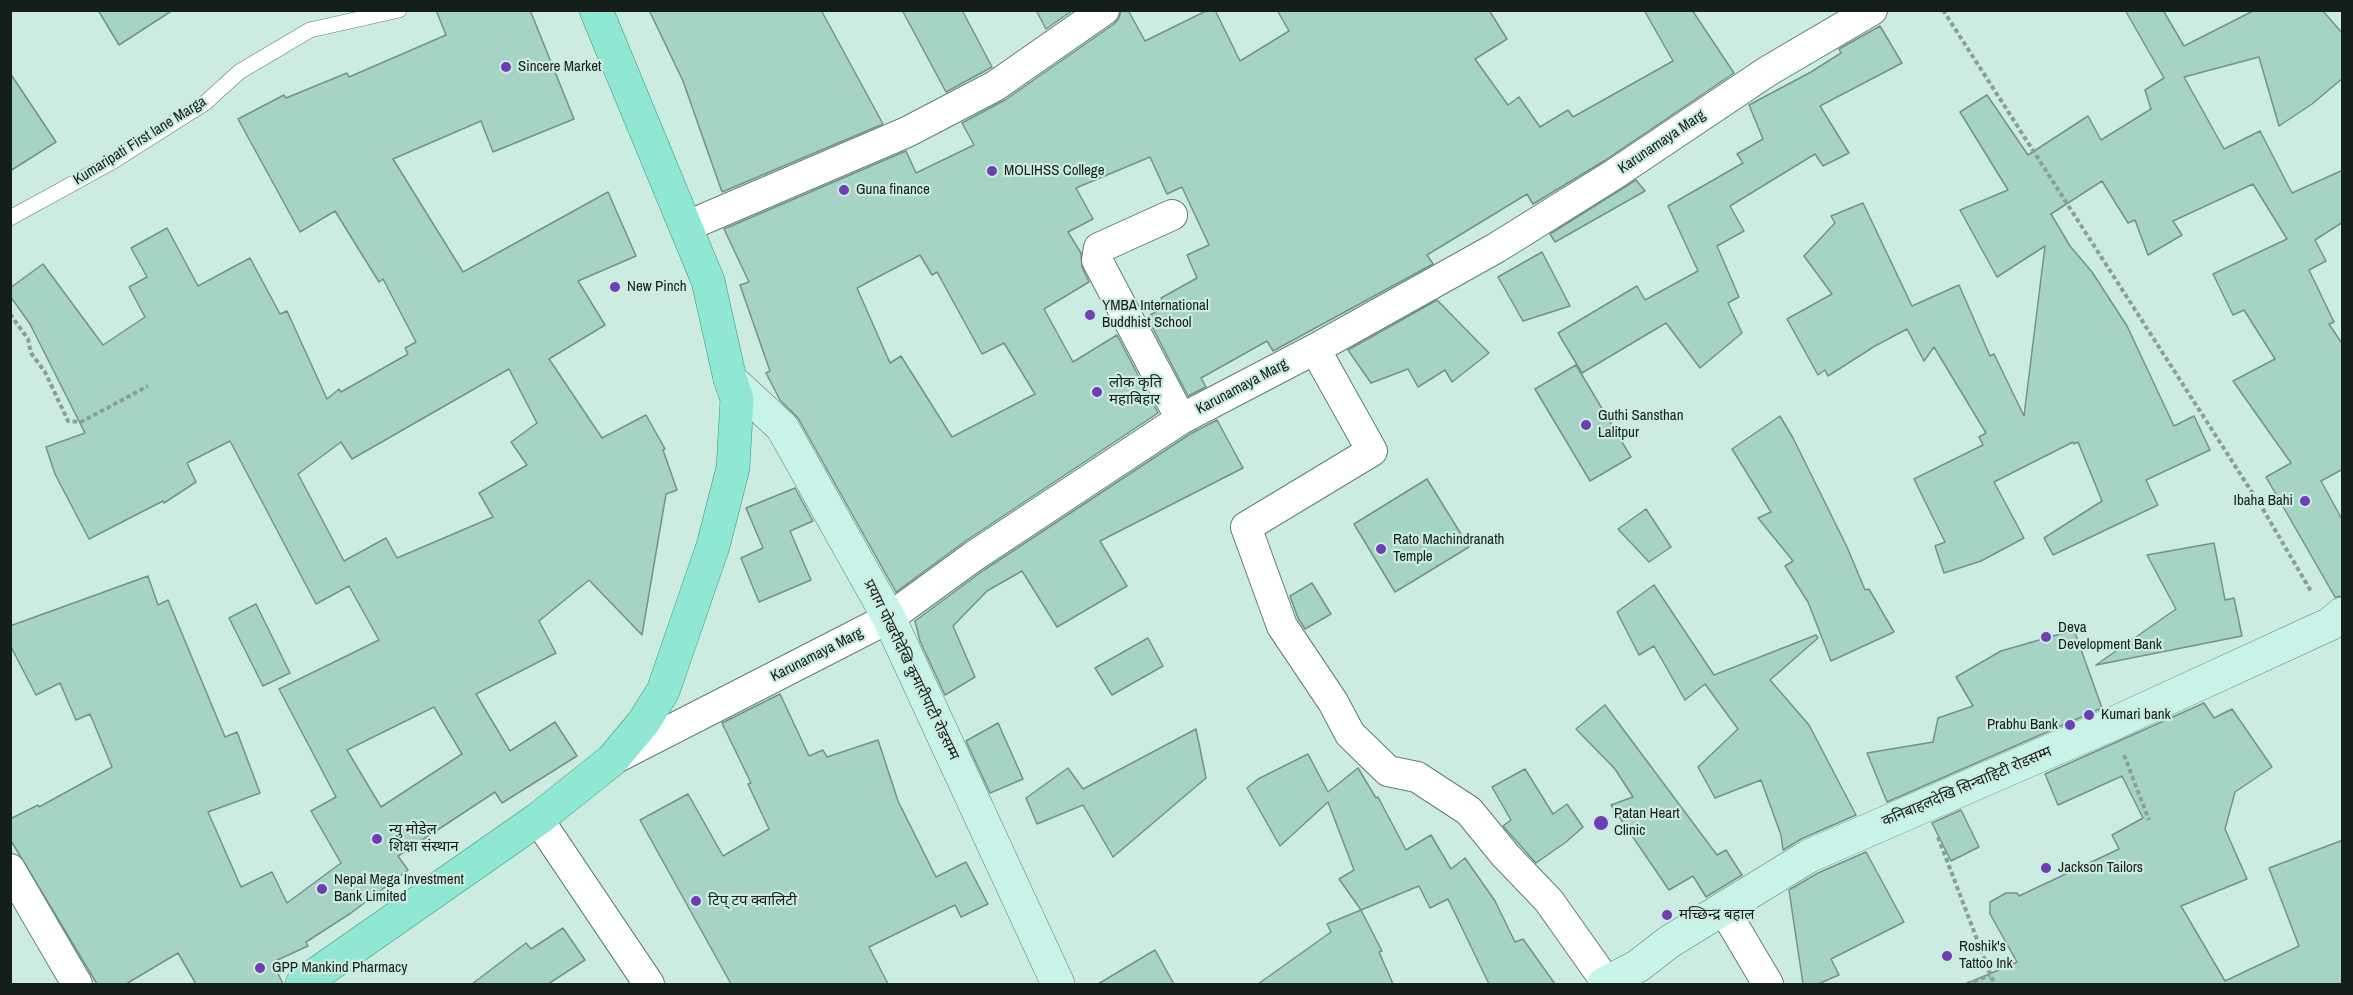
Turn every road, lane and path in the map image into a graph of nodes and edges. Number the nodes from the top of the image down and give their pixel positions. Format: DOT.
graph roads {
  1 [pos="399,10"];
  2 [pos="596,10"];
  3 [pos="1104,10"];
  4 [pos="1872,10"];
  5 [pos="1943,10"];
  6 [pos="1172,215"];
  7 [pos="10,218"];
  8 [pos="685,227"];
  9 [pos="10,314"];
  10 [pos="1315,350"];
  11 [pos="730,379"];
  12 [pos="148,386"];
  13 [pos="1181,419"];
  14 [pos="889,618"];
  15 [pos="2336,619"];
  16 [pos="2112,724"];
  17 [pos="612,760"];
  18 [pos="1926,805"];
  19 [pos="538,819"];
  20 [pos="2149,820"];
  21 [pos="10,869"];
  22 [pos="1723,908"];
  23 [pos="1990,975"];
  24 [pos="77,984"];
  25 [pos="302,984"];
  26 [pos="649,984"];
  27 [pos="1058,984"];
  28 [pos="1606,984"];
  29 [pos="1768,984"];
  30 [pos="1967,984"];
  31 [pos="1994,984"];
  1 -- 7 [label="lane, Kumaripati First lane Marga"];
  2 -- 8 [label="main road"];
  3 -- 8 [label="street"];
  4 -- 10 [label="street, Karunamaya Marg"];
  5 -- 15 [label="path"];
  6 -- 13 [label="street"];
  8 -- 11 [label="main road"];
  9 -- 12 [label="path"];
  10 -- 13 [label="street, Karunamaya Marg"];
  10 -- 28 [label="street"];
  11 -- 14 [label="street, प्रयाग पोखरीदेखि कुमारीपाटी रोडसम्म"];
  11 -- 17 [label="main road"];
  13 -- 14 [label="street, Karunamaya Marg"];
  14 -- 17 [label="street, Karunamaya Marg"];
  14 -- 27 [label="street, प्रयाग पोखरीदेखि कुमारीपाटी रोडसम्म"];
  15 -- 16 [label="street, कनिबाहलदेखि सिन्चाहिटी रोडसम्म"];
  16 -- 18 [label="street, कनिबाहलदेखि सिन्चाहिटी रोडसम्म"];
  16 -- 20 [label="path"];
  17 -- 19 [label="main road"];
  18 -- 22 [label="street, कनिबाहलदेखि सिन्चाहिटी रोडसम्म"];
  18 -- 23 [label="path"];
  19 -- 25 [label="main road"];
  19 -- 26 [label="street"];
  21 -- 24 [label="street"];
  22 -- 28 [label="street, कनिबाहलदेखि सिन्चाहिटी रोडसम्म"];
  22 -- 29 [label="street"];
  23 -- 30 [label="path"];
  23 -- 31 [label="path"];
}
